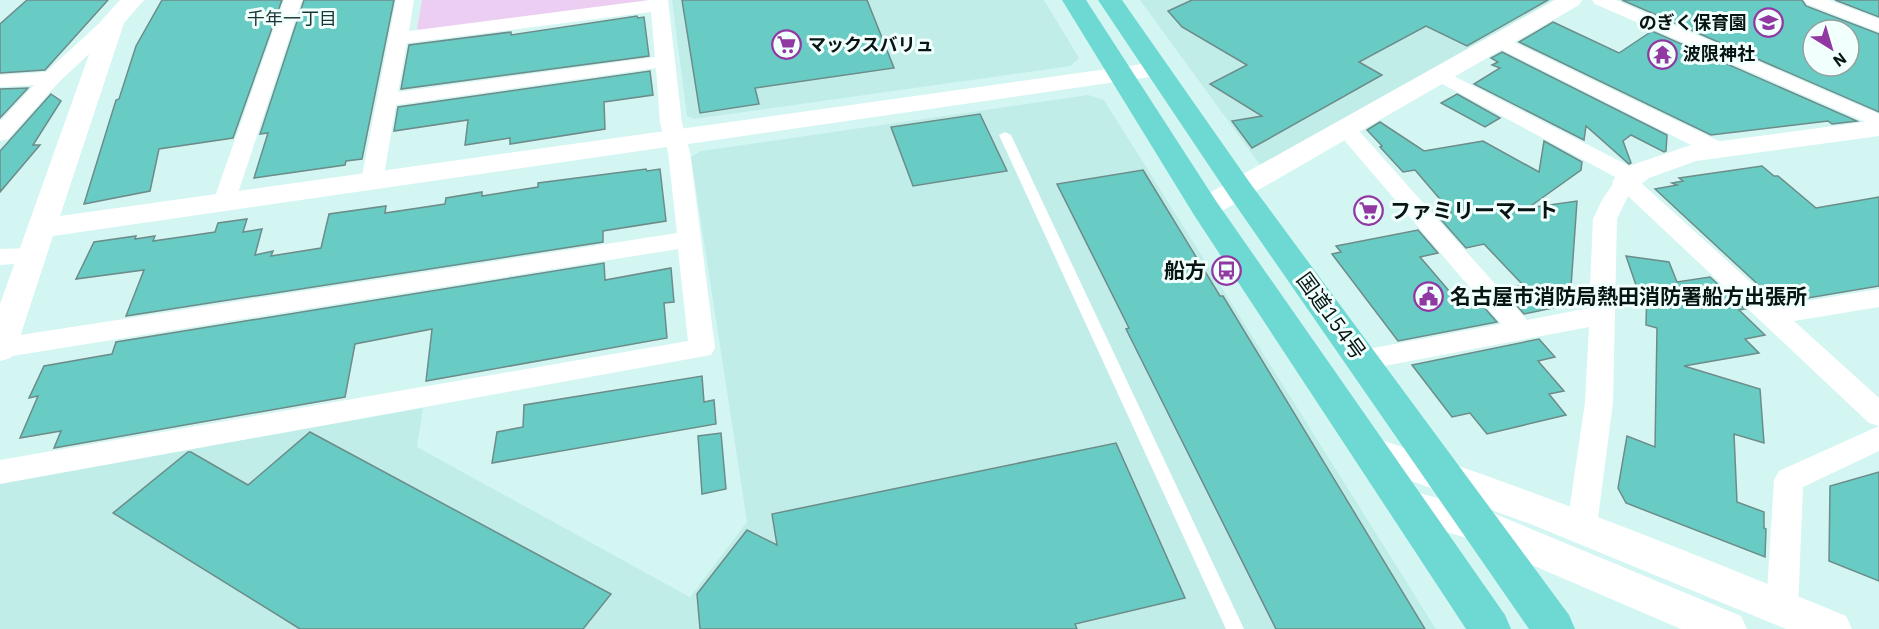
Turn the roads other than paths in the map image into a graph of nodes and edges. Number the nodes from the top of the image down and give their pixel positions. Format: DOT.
graph roads {
  1 [pos="133,0"];
  2 [pos="293,0"];
  3 [pos="405,0"];
  4 [pos="1074,0"];
  5 [pos="1110,0"];
  6 [pos="1571,0"];
  7 [pos="1601,0"];
  8 [pos="1816,0"];
  9 [pos="660,3"];
  10 [pos="113,21"];
  11 [pos="1879,26"];
  12 [pos="398,38"];
  13 [pos="1499,41"];
  14 [pos="665,61"];
  15 [pos="1157,69"];
  16 [pos="1121,75"];
  17 [pos="1440,75"];
  18 [pos="52,78"];
  19 [pos="0,81"];
  20 [pos="387,100"];
  21 [pos="1879,122"];
  22 [pos="1879,128"];
  23 [pos="1347,129"];
  24 [pos="0,134"];
  25 [pos="1005,135"];
  26 [pos="675,139"];
  27 [pos="1717,149"];
  28 [pos="1629,180"];
  29 [pos="372,181"];
  30 [pos="1240,190"];
  31 [pos="224,202"];
  32 [pos="1205,208"];
  33 [pos="43,228"];
  34 [pos="690,239"];
  35 [pos="32,256"];
  36 [pos="0,257"];
  37 [pos="1879,298"];
  38 [pos="1602,315"];
  39 [pos="1771,316"];
  40 [pos="1521,330"];
  41 [pos="0,348"];
  42 [pos="1363,360"];
  43 [pos="1879,415"];
  44 [pos="1879,438"];
  45 [pos="1372,452"];
  46 [pos="0,472"];
  47 [pos="1445,476"];
  48 [pos="1408,506"];
  49 [pos="1480,525"];
  50 [pos="1582,526"];
  51 [pos="1782,608"];
  52 [pos="1235,629"];
  53 [pos="1490,629"];
  54 [pos="1554,629"];
  55 [pos="1727,629"];
  56 [pos="1832,629"];
  1 -- 10 [label="street"];
  2 -- 31 [label="street"];
  3 -- 12 [label="street"];
  4 -- 16 [label="highway, 国道154号"];
  5 -- 15 [label="highway, 国道154号"];
  6 -- 13 [label="street"];
  7 -- 21 [label="street"];
  8 -- 11 [label="street"];
  9 -- 12 [label="street"];
  9 -- 14 [label="street"];
  10 -- 18 [label="street"];
  10 -- 33 [label="street"];
  12 -- 20 [label="street"];
  13 -- 17 [label="street"];
  13 -- 27 [label="street"];
  14 -- 20 [label="street"];
  14 -- 26 [label="street"];
  15 -- 16 [label="street"];
  15 -- 30 [label="highway, 国道154号"];
  16 -- 26 [label="street"];
  16 -- 32 [label="highway, 国道154号"];
  17 -- 23 [label="street"];
  17 -- 28 [label="street"];
  18 -- 19 [label="street"];
  18 -- 24 [label="street"];
  20 -- 29 [label="street"];
  22 -- 27 [label="street"];
  23 -- 30 [label="street"];
  23 -- 40 [label="street"];
  25 -- 52 [label="lane"];
  26 -- 29 [label="street"];
  26 -- 34 [label="street"];
  27 -- 28 [label="street"];
  28 -- 38 [label="street"];
  28 -- 39 [label="street"];
  29 -- 31 [label="street"];
  30 -- 32 [label="street"];
  30 -- 42 [label="highway, 国道154号"];
  31 -- 33 [label="street"];
  32 -- 45 [label="highway, 国道154号"];
  33 -- 35 [label="street"];
  34 -- 41 [label="street"];
  34 -- 46 [label="street"];
  35 -- 36 [label="street"];
  35 -- 41 [label="street"];
  37 -- 39 [label="street"];
  38 -- 40 [label="street"];
  38 -- 50 [label="street"];
  39 -- 43 [label="street"];
  40 -- 42 [label="street"];
  42 -- 47 [label="highway, 国道154号"];
  44 -- 51 [label="street"];
  45 -- 47 [label="street"];
  45 -- 48 [label="highway, 国道154号"];
  47 -- 49 [label="highway, 国道154号"];
  47 -- 50 [label="street"];
  48 -- 49 [label="street"];
  48 -- 53 [label="highway, 国道154号"];
  49 -- 54 [label="highway, 国道154号"];
  49 -- 55 [label="street"];
  50 -- 51 [label="street"];
  51 -- 56 [label="street"];
}
